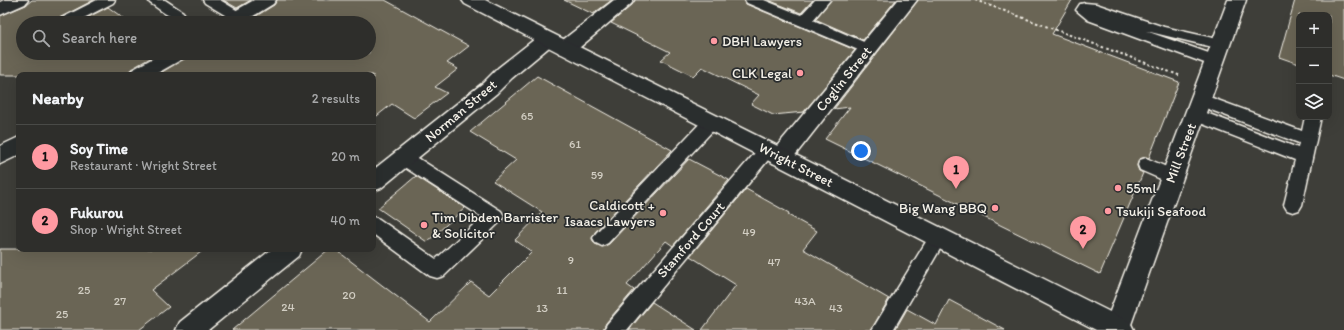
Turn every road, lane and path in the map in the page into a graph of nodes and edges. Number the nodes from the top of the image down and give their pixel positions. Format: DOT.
graph roads {
  1 [pos="19,0"];
  2 [pos="108,0"];
  3 [pos="155,0"];
  4 [pos="210,0"];
  5 [pos="267,0"];
  6 [pos="471,0"];
  7 [pos="625,0"];
  8 [pos="752,0"];
  9 [pos="823,0"];
  10 [pos="908,0"];
  11 [pos="975,0"];
  12 [pos="1237,0"];
  13 [pos="0,9"];
  14 [pos="178,15"];
  15 [pos="77,16"];
  16 [pos="228,16"];
  17 [pos="240,16"];
  18 [pos="803,22"];
  19 [pos="547,39"];
  20 [pos="566,48"];
  21 [pos="868,49"];
  22 [pos="1218,53"];
  23 [pos="164,60"];
  24 [pos="144,72"];
  25 [pos="1186,78"];
  26 [pos="1198,107"];
  27 [pos="1312,120"];
  28 [pos="711,122"];
  29 [pos="1308,140"];
  30 [pos="16,147"];
  31 [pos="774,154"];
  32 [pos="0,156"];
  33 [pos="1304,157"];
  34 [pos="404,158"];
  35 [pos="1146,165"];
  36 [pos="1172,177"];
  37 [pos="376,180"];
  38 [pos="1293,205"];
  39 [pos="376,226"];
  40 [pos="938,237"];
  41 [pos="602,238"];
  42 [pos="286,252"];
  43 [pos="1118,329"];
  44 [pos="189,330"];
  45 [pos="614,330"];
  46 [pos="882,330"];
  1 -- 13 [label="street"];
  2 -- 15 [label="lane"];
  3 -- 14 [label="lane"];
  4 -- 16 [label="lane"];
  5 -- 17 [label="street"];
  6 -- 19 [label="street, Wright Street"];
  7 -- 20 [label="street"];
  8 -- 18 [label="lane"];
  9 -- 18 [label="lane"];
  10 -- 21 [label="street, Coglin Street"];
  11 -- 25 [label="path"];
  12 -- 22 [label="street, Mill Street"];
  18 -- 21 [label="lane"];
  19 -- 20 [label="street, Wright Street"];
  19 -- 34 [label="street, Norman Street"];
  20 -- 28 [label="street, Wright Street"];
  21 -- 31 [label="street, Coglin Street"];
  22 -- 22 [label="lane"];
  22 -- 26 [label="street, Mill Street"];
  23 -- 24 [label="street"];
  26 -- 29 [label="lane"];
  26 -- 33 [label="lane"];
  26 -- 36 [label="street, Mill Street"];
  27 -- 29 [label="lane"];
  28 -- 31 [label="street, Wright Street"];
  28 -- 41 [label="lane"];
  29 -- 33 [label="lane"];
  30 -- 32 [label="street"];
  31 -- 40 [label="street, Wright Street"];
  31 -- 45 [label="lane, Stamford Court"];
  33 -- 38 [label="lane"];
  34 -- 37 [label="street, Norman Street"];
  34 -- 39 [label="lane"];
  35 -- 36 [label="lane"];
  36 -- 43 [label="street, Mill Street"];
  40 -- 43 [label="street, Wright Street"];
  40 -- 46 [label="lane"];
  42 -- 44 [label="street"];
}
